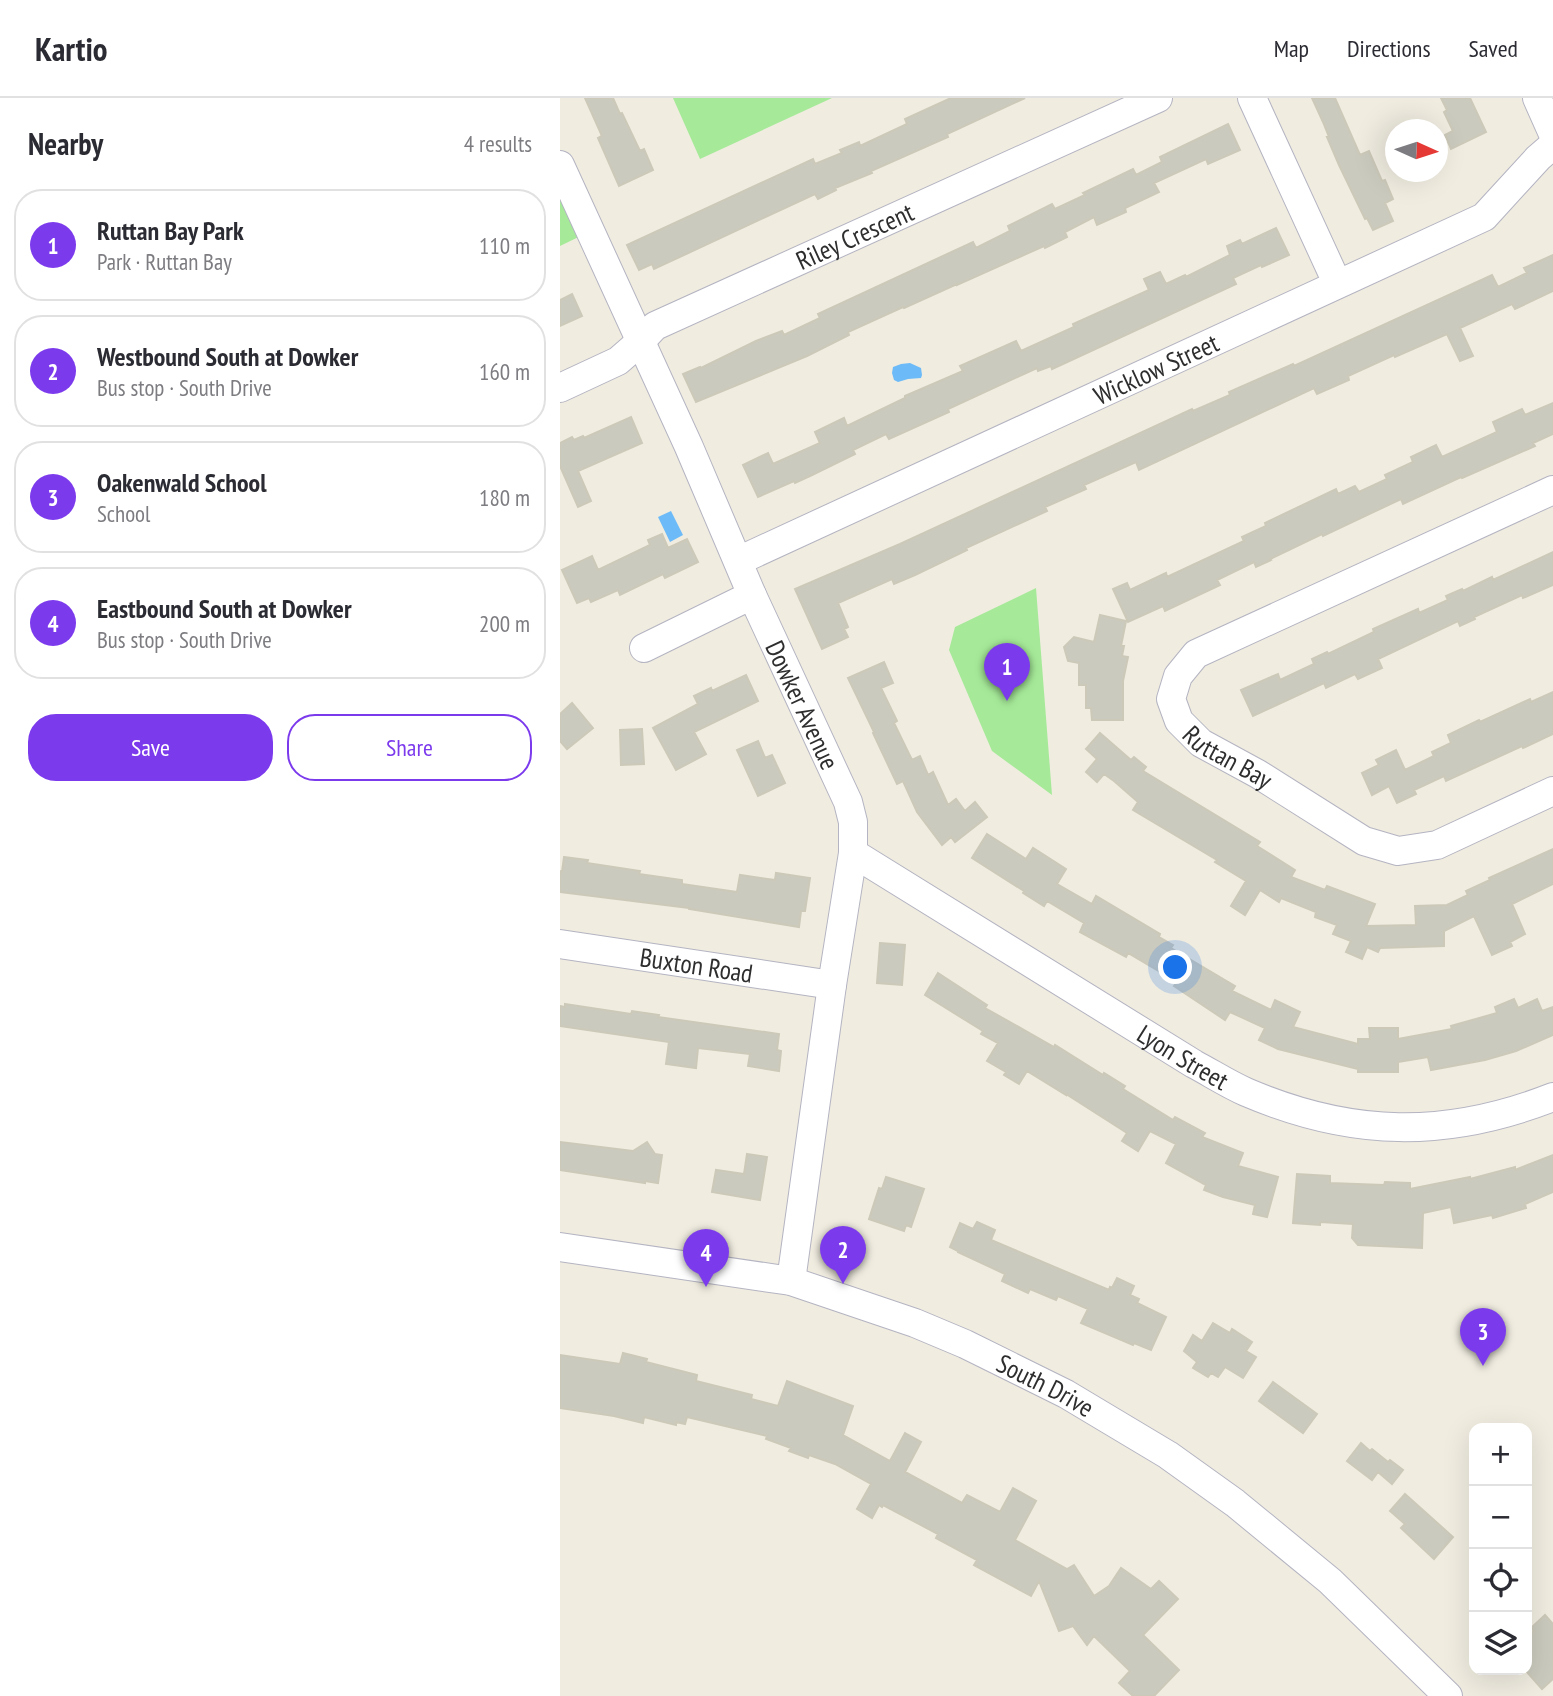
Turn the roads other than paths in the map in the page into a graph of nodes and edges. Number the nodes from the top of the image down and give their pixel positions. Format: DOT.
graph roads {
  1 [pos="1158,98"];
  2 [pos="1252,98"];
  3 [pos="1537,98"];
  4 [pos="1553,134"];
  5 [pos="1553,145"];
  6 [pos="560,165"];
  7 [pos="1337,283"];
  8 [pos="641,341"];
  9 [pos="560,388"];
  10 [pos="1553,490"];
  11 [pos="738,561"];
  12 [pos="752,595"];
  13 [pos="644,648"];
  14 [pos="1553,791"];
  15 [pos="853,853"];
  16 [pos="560,944"];
  17 [pos="832,985"];
  18 [pos="1553,1097"];
  19 [pos="560,1247"];
  20 [pos="791,1281"];
  21 [pos="1448,1696"];
  1 -- 8 [label="street, Riley Crescent"];
  2 -- 7 [label="street"];
  3 -- 4 [label="street"];
  5 -- 7 [label="street, Wicklow Street"];
  6 -- 8 [label="street, Dowker Avenue"];
  7 -- 11 [label="street, Wicklow Street"];
  8 -- 9 [label="street, Riley Crescent"];
  8 -- 11 [label="street, Dowker Avenue"];
  10 -- 14 [label="street, Ruttan Bay"];
  11 -- 12 [label="street, Dowker Avenue"];
  12 -- 13 [label="street"];
  12 -- 15 [label="street, Dowker Avenue"];
  15 -- 17 [label="street, Dowker Avenue"];
  15 -- 18 [label="street, Lyon Street"];
  16 -- 17 [label="street, Buxton Road"];
  17 -- 20 [label="street, Dowker Avenue"];
  19 -- 20 [label="street, South Drive"];
  20 -- 21 [label="street, South Drive"];
}
